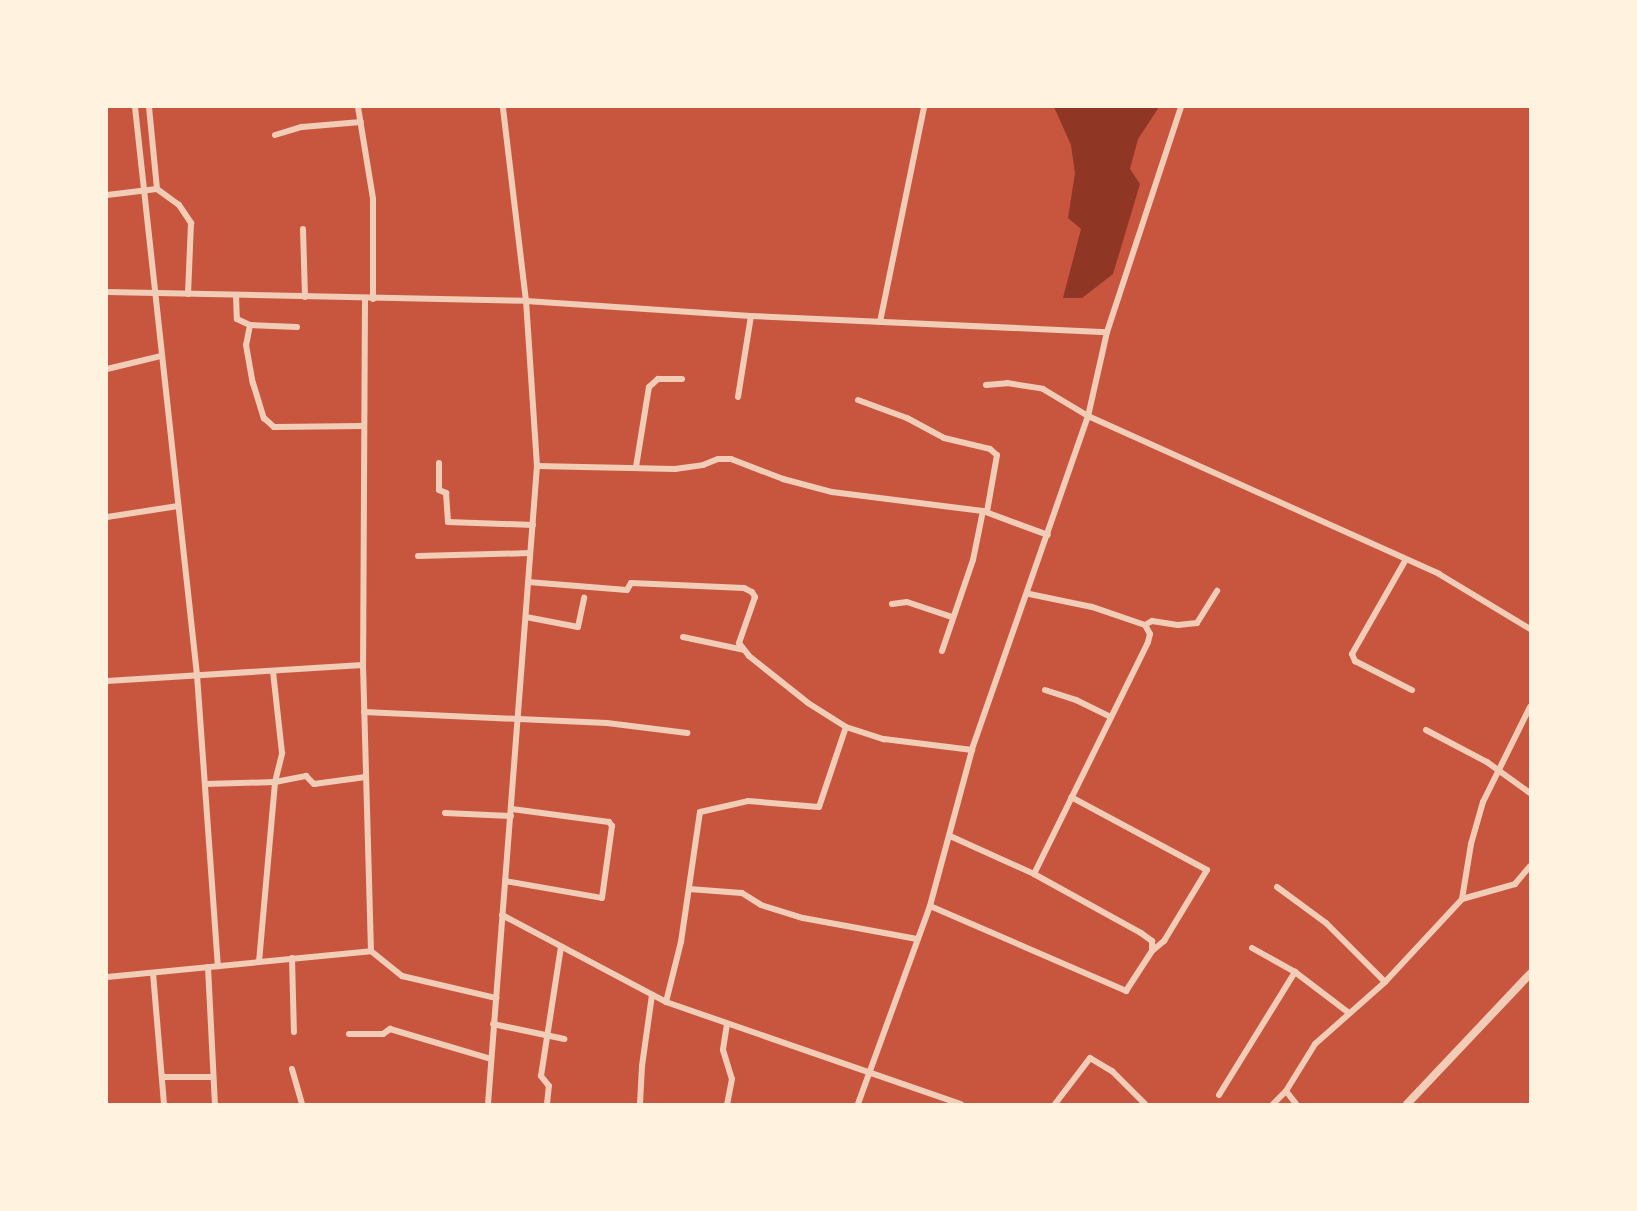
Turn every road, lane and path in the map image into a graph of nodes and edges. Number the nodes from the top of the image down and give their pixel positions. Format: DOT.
graph roads {
  1 [pos="135,107"];
  2 [pos="149,107"];
  3 [pos="358,107"];
  4 [pos="503,107"];
  5 [pos="924,107"];
  6 [pos="1181,107"];
  7 [pos="361,122"];
  8 [pos="275,135"];
  9 [pos="157,189"];
  10 [pos="144,191"];
  11 [pos="107,195"];
  12 [pos="303,229"];
  13 [pos="107,292"];
  14 [pos="155,293"];
  15 [pos="188,294"];
  16 [pos="236,295"];
  17 [pos="305,297"];
  18 [pos="365,299"];
  19 [pos="373,299"];
  20 [pos="526,301"];
  21 [pos="751,316"];
  22 [pos="880,322"];
  23 [pos="250,325"];
  24 [pos="298,327"];
  25 [pos="1107,332"];
  26 [pos="161,356"];
  27 [pos="107,369"];
  28 [pos="682,379"];
  29 [pos="986,385"];
  30 [pos="738,397"];
  31 [pos="858,400"];
  32 [pos="1088,416"];
  33 [pos="362,426"];
  34 [pos="439,463"];
  35 [pos="537,466"];
  36 [pos="636,467"];
  37 [pos="178,506"];
  38 [pos="985,511"];
  39 [pos="107,517"];
  40 [pos="533,525"];
  41 [pos="1048,535"];
  42 [pos="530,552"];
  43 [pos="418,556"];
  44 [pos="1405,561"];
  45 [pos="528,582"];
  46 [pos="1217,591"];
  47 [pos="1029,594"];
  48 [pos="584,598"];
  49 [pos="892,604"];
  50 [pos="526,617"];
  51 [pos="953,617"];
  52 [pos="1145,625"];
  53 [pos="1530,629"];
  54 [pos="683,637"];
  55 [pos="744,650"];
  56 [pos="942,651"];
  57 [pos="363,665"];
  58 [pos="273,671"];
  59 [pos="197,675"];
  60 [pos="107,681"];
  61 [pos="1045,690"];
  62 [pos="1412,690"];
  63 [pos="1530,707"];
  64 [pos="364,712"];
  65 [pos="1111,717"];
  66 [pos="520,720"];
  67 [pos="846,727"];
  68 [pos="1426,730"];
  69 [pos="687,733"];
  70 [pos="972,750"];
  71 [pos="1500,770"];
  72 [pos="366,777"];
  73 [pos="275,782"];
  74 [pos="205,784"];
  75 [pos="1530,793"];
  76 [pos="1071,797"];
  77 [pos="511,812"];
  78 [pos="445,813"];
  79 [pos="950,836"];
  80 [pos="1530,866"];
  81 [pos="1034,874"];
  82 [pos="505,881"];
  83 [pos="1277,887"];
  84 [pos="689,889"];
  85 [pos="1462,899"];
  86 [pos="930,906"];
  87 [pos="502,915"];
  88 [pos="917,939"];
  89 [pos="561,947"];
  90 [pos="1252,948"];
  91 [pos="370,951"];
  92 [pos="1152,951"];
  93 [pos="292,958"];
  94 [pos="258,962"];
  95 [pos="218,966"];
  96 [pos="208,967"];
  97 [pos="1295,972"];
  98 [pos="153,973"];
  99 [pos="1530,974"];
  100 [pos="107,977"];
  101 [pos="1385,982"];
  102 [pos="653,995"];
  103 [pos="496,998"];
  104 [pos="666,1002"];
  105 [pos="1349,1013"];
  106 [pos="493,1024"];
  107 [pos="727,1024"];
  108 [pos="294,1032"];
  109 [pos="349,1034"];
  110 [pos="547,1035"];
  111 [pos="564,1039"];
  112 [pos="491,1059"];
  113 [pos="292,1069"];
  114 [pos="868,1073"];
  115 [pos="162,1077"];
  116 [pos="213,1077"];
  117 [pos="1286,1091"];
  118 [pos="1219,1095"];
  119 [pos="164,1104"];
  120 [pos="215,1104"];
  121 [pos="302,1104"];
  122 [pos="488,1104"];
  123 [pos="547,1104"];
  124 [pos="640,1104"];
  125 [pos="727,1104"];
  126 [pos="858,1104"];
  127 [pos="961,1104"];
  128 [pos="1055,1104"];
  129 [pos="1145,1104"];
  130 [pos="1273,1104"];
  131 [pos="1296,1104"];
  132 [pos="1407,1104"];
  1 -- 10 [label="street"];
  2 -- 9 [label="street"];
  3 -- 7 [label="street"];
  4 -- 20 [label="street"];
  5 -- 22 [label="street"];
  6 -- 25 [label="street"];
  7 -- 8 [label="street"];
  7 -- 19 [label="street"];
  9 -- 10 [label="street"];
  9 -- 15 [label="street"];
  10 -- 11 [label="street"];
  10 -- 14 [label="street"];
  12 -- 17 [label="street"];
  13 -- 14 [label="street"];
  14 -- 15 [label="street"];
  14 -- 26 [label="street"];
  15 -- 16 [label="street"];
  16 -- 17 [label="street"];
  16 -- 23 [label="street"];
  17 -- 18 [label="street"];
  18 -- 19 [label="street"];
  18 -- 33 [label="street"];
  19 -- 20 [label="street"];
  20 -- 21 [label="street"];
  20 -- 35 [label="street"];
  21 -- 22 [label="street"];
  21 -- 30 [label="street"];
  22 -- 25 [label="street"];
  23 -- 24 [label="street"];
  23 -- 33 [label="street"];
  25 -- 32 [label="street"];
  26 -- 27 [label="street"];
  26 -- 37 [label="street"];
  28 -- 36 [label="street"];
  29 -- 32 [label="street"];
  31 -- 38 [label="street"];
  32 -- 41 [label="street"];
  32 -- 44 [label="street"];
  33 -- 57 [label="street"];
  34 -- 40 [label="street"];
  35 -- 36 [label="street"];
  35 -- 40 [label="street"];
  36 -- 38 [label="street"];
  37 -- 39 [label="street"];
  37 -- 59 [label="street"];
  38 -- 41 [label="street"];
  38 -- 51 [label="street"];
  40 -- 42 [label="street"];
  41 -- 47 [label="street"];
  42 -- 43 [label="street"];
  42 -- 45 [label="street"];
  44 -- 53 [label="street"];
  44 -- 62 [label="street"];
  45 -- 50 [label="street"];
  45 -- 55 [label="street"];
  46 -- 52 [label="street"];
  47 -- 52 [label="street"];
  47 -- 70 [label="street"];
  48 -- 50 [label="street"];
  49 -- 51 [label="street"];
  50 -- 66 [label="street"];
  51 -- 56 [label="street"];
  52 -- 65 [label="street"];
  54 -- 55 [label="street"];
  55 -- 67 [label="street"];
  57 -- 58 [label="street"];
  57 -- 64 [label="street"];
  58 -- 59 [label="street"];
  58 -- 73 [label="street"];
  59 -- 60 [label="street"];
  59 -- 74 [label="street"];
  61 -- 65 [label="street"];
  63 -- 71 [label="street"];
  64 -- 66 [label="street"];
  64 -- 72 [label="street"];
  65 -- 76 [label="street"];
  66 -- 69 [label="street"];
  66 -- 77 [label="street"];
  67 -- 70 [label="street"];
  67 -- 84 [label="street"];
  68 -- 71 [label="street"];
  70 -- 79 [label="street"];
  71 -- 75 [label="street"];
  71 -- 85 [label="street"];
  72 -- 73 [label="street"];
  72 -- 91 [label="street"];
  73 -- 74 [label="street"];
  73 -- 94 [label="street"];
  74 -- 95 [label="street"];
  76 -- 81 [label="street"];
  76 -- 92 [label="street"];
  77 -- 78 [label="street"];
  77 -- 82 [label="street"];
  77 -- 82 [label="street"];
  79 -- 81 [label="street"];
  79 -- 86 [label="street"];
  80 -- 85 [label="street"];
  81 -- 92 [label="street"];
  82 -- 87 [label="street"];
  83 -- 101 [label="street"];
  84 -- 88 [label="street"];
  84 -- 104 [label="street"];
  85 -- 101 [label="street"];
  86 -- 88 [label="street"];
  86 -- 92 [label="street"];
  87 -- 89 [label="street"];
  87 -- 103 [label="street"];
  88 -- 114 [label="street"];
  89 -- 102 [label="street"];
  89 -- 110 [label="street"];
  90 -- 97 [label="street"];
  91 -- 93 [label="street"];
  91 -- 103 [label="street"];
  93 -- 94 [label="street"];
  93 -- 108 [label="street"];
  94 -- 95 [label="street"];
  95 -- 96 [label="street"];
  96 -- 98 [label="street"];
  96 -- 116 [label="street"];
  97 -- 105 [label="street"];
  97 -- 118 [label="street"];
  98 -- 100 [label="street"];
  98 -- 115 [label="street"];
  99 -- 132 [label="street"];
  101 -- 105 [label="street"];
  102 -- 104 [label="street"];
  102 -- 124 [label="street"];
  103 -- 106 [label="street"];
  104 -- 107 [label="street"];
  105 -- 117 [label="street"];
  106 -- 110 [label="street"];
  106 -- 112 [label="street"];
  107 -- 114 [label="street"];
  107 -- 125 [label="street"];
  109 -- 112 [label="street"];
  110 -- 111 [label="street"];
  110 -- 123 [label="street"];
  112 -- 122 [label="street"];
  113 -- 121 [label="street"];
  114 -- 126 [label="street"];
  114 -- 127 [label="street"];
  115 -- 116 [label="street"];
  115 -- 119 [label="street"];
  116 -- 120 [label="street"];
  117 -- 130 [label="street"];
  117 -- 131 [label="street"];
  128 -- 129 [label="street"];
}
